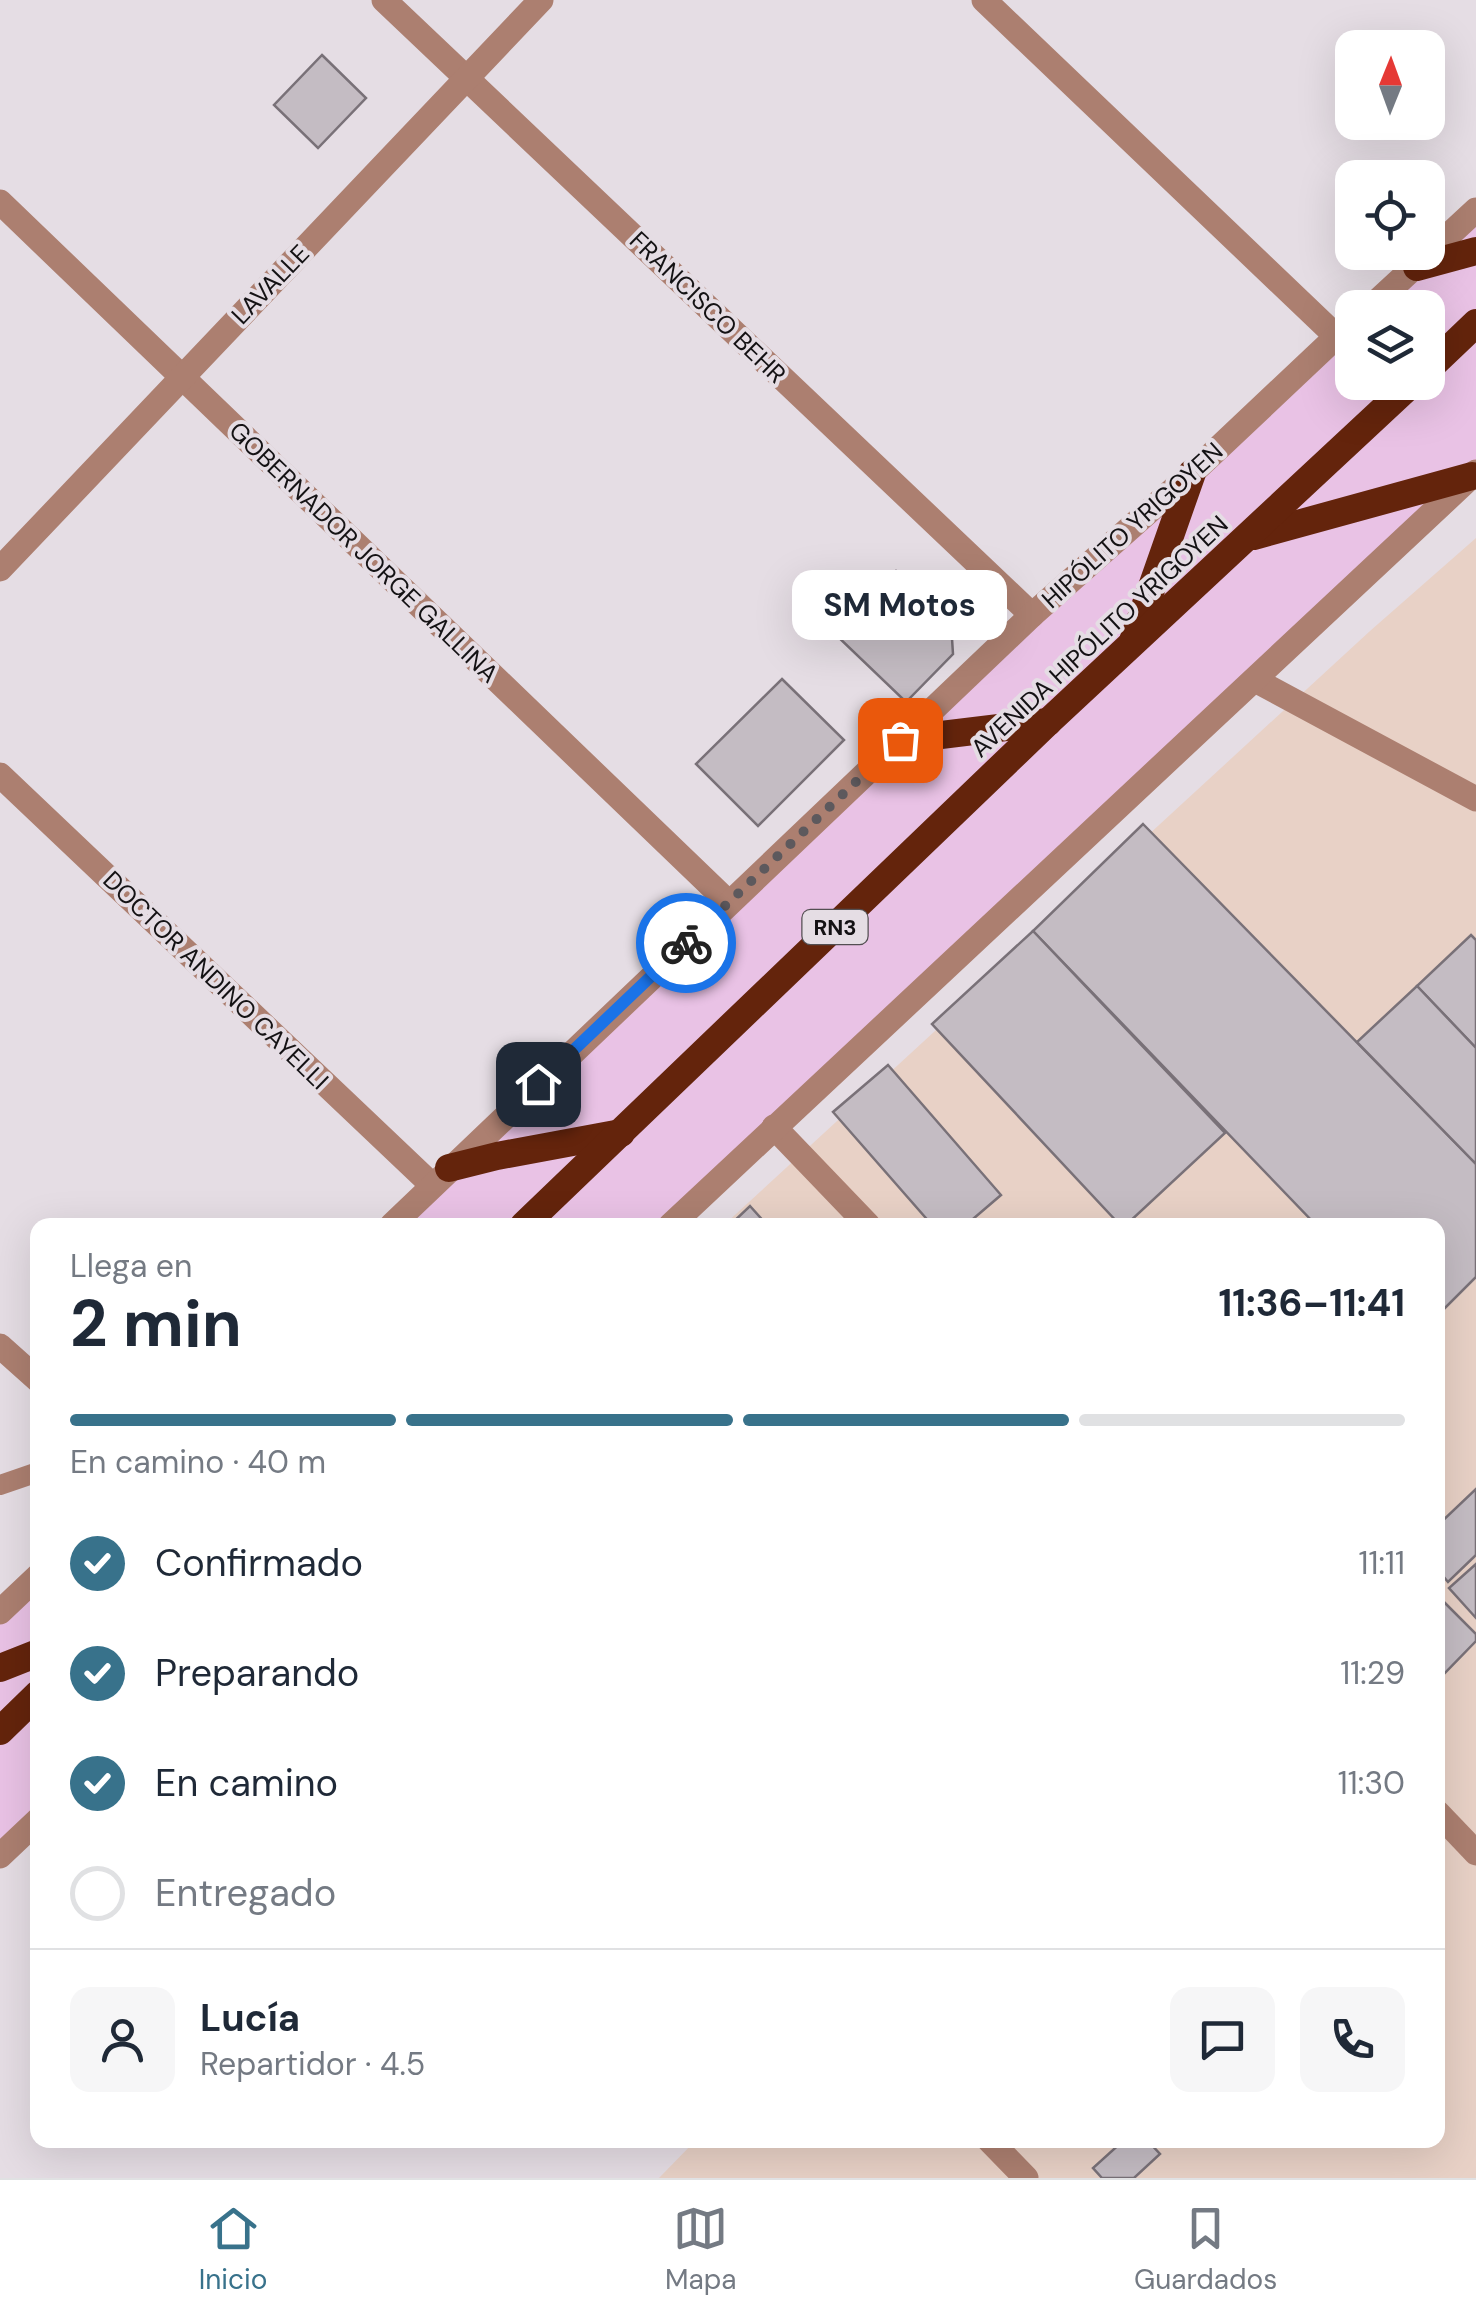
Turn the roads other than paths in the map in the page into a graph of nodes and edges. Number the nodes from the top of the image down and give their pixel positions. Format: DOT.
graph roads {
  1 [pos="384,0"];
  2 [pos="541,0"];
  3 [pos="984,0"];
  4 [pos="466,77"];
  5 [pos="0,202"];
  6 [pos="1476,210"];
  7 [pos="1445,240"];
  8 [pos="1476,251"];
  9 [pos="1445,259"];
  10 [pos="1414,270"];
  11 [pos="1391,290"];
  12 [pos="1335,321"];
  13 [pos="1476,323"];
  14 [pos="1335,338"];
  15 [pos="1445,353"];
  16 [pos="182,377"];
  17 [pos="1394,400"];
  18 [pos="1192,473"];
  19 [pos="1474,474"];
  20 [pos="1248,538"];
  21 [pos="0,569"];
  22 [pos="1032,616"];
  23 [pos="1130,649"];
  24 [pos="1256,680"];
  25 [pos="1048,722"];
  26 [pos="900,740"];
  27 [pos="0,775"];
  28 [pos="1476,799"];
  29 [pos="728,902"];
  30 [pos="774,1127"];
  31 [pos="622,1132"];
  32 [pos="440,1176"];
  33 [pos="399,1218"];
  34 [pos="531,1218"];
  35 [pos="677,1218"];
  36 [pos="861,1218"];
  37 [pos="0,1346"];
  38 [pos="30,1373"];
  39 [pos="30,1475"];
  40 [pos="0,1484"];
  41 [pos="30,1584"];
  42 [pos="0,1612"];
  43 [pos="30,1656"];
  44 [pos="0,1668"];
  45 [pos="30,1704"];
  46 [pos="0,1731"];
  47 [pos="1445,1820"];
  48 [pos="30,1828"];
  49 [pos="1476,1853"];
  50 [pos="0,1856"];
  51 [pos="997,2148"];
  52 [pos="1026,2178"];
  1 -- 4 [label="street, FRANCISCO BEHR"];
  2 -- 4 [label="street, LAVALLE"];
  3 -- 12 [label="street"];
  4 -- 16 [label="street, LAVALLE"];
  4 -- 22 [label="street, FRANCISCO BEHR"];
  5 -- 16 [label="street, GOBERNADOR JORGE GALLINA"];
  6 -- 7 [label="street"];
  8 -- 9 [label="highway"];
  10 -- 11 [label="street"];
  13 -- 15 [label="highway"];
  14 -- 18 [label="street, HIPÓLITO YRIGOYEN"];
  16 -- 21 [label="street, LAVALLE"];
  16 -- 29 [label="street, GOBERNADOR JORGE GALLINA"];
  17 -- 20 [label="highway, AVENIDA HIPÓLITO YRIGOYEN / RN3"];
  18 -- 22 [label="street, HIPÓLITO YRIGOYEN"];
  18 -- 23 [label="highway"];
  19 -- 20 [label="highway"];
  19 -- 24 [label="street"];
  20 -- 23 [label="highway, AVENIDA HIPÓLITO YRIGOYEN / RN3"];
  22 -- 26 [label="street, HIPÓLITO YRIGOYEN"];
  23 -- 25 [label="highway, AVENIDA HIPÓLITO YRIGOYEN / RN3"];
  24 -- 28 [label="street"];
  24 -- 30 [label="street"];
  25 -- 26 [label="highway"];
  25 -- 31 [label="highway, AVENIDA HIPÓLITO YRIGOYEN / RN3"];
  26 -- 29 [label="street, HIPÓLITO YRIGOYEN"];
  27 -- 32 [label="street, DOCTOR ANDINO CAYELLI"];
  29 -- 32 [label="street, HIPÓLITO YRIGOYEN"];
  30 -- 35 [label="street"];
  30 -- 36 [label="street"];
  31 -- 32 [label="highway"];
  31 -- 34 [label="highway, AVENIDA HIPÓLITO YRIGOYEN / RN3"];
  32 -- 33 [label="street, HIPÓLITO YRIGOYEN"];
  37 -- 38 [label="street"];
  39 -- 40 [label="lane"];
  41 -- 42 [label="street"];
  43 -- 44 [label="highway"];
  45 -- 46 [label="highway"];
  47 -- 49 [label="street"];
  48 -- 50 [label="street"];
  51 -- 52 [label="street"];
}
